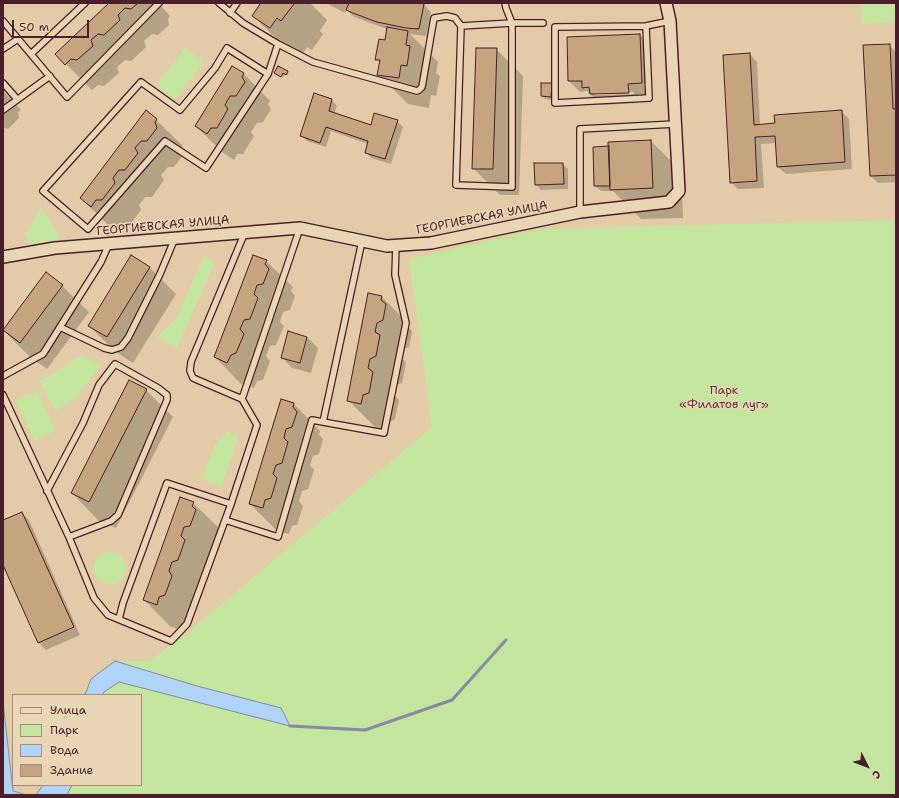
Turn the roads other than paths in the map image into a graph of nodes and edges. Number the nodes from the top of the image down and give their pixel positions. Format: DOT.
graph roads {
  1 [pos="85,3"];
  2 [pos="159,3"];
  3 [pos="219,3"];
  4 [pos="237,3"];
  5 [pos="505,3"];
  6 [pos="666,3"];
  7 [pos="230,13"];
  8 [pos="3,21"];
  9 [pos="670,21"];
  10 [pos="512,23"];
  11 [pos="543,23"];
  12 [pos="461,26"];
  13 [pos="646,26"];
  14 [pos="18,39"];
  15 [pos="278,44"];
  16 [pos="3,49"];
  17 [pos="31,54"];
  18 [pos="268,74"];
  19 [pos="50,76"];
  20 [pos="3,83"];
  21 [pos="17,99"];
  22 [pos="3,110"];
  23 [pos="675,124"];
  24 [pos="580,212"];
  25 [pos="300,228"];
  26 [pos="245,232"];
  27 [pos="175,238"];
  28 [pos="362,241"];
  29 [pos="109,244"];
  30 [pos="396,245"];
  31 [pos="3,257"];
  32 [pos="60,327"];
  33 [pos="3,376"];
  34 [pos="3,395"];
  35 [pos="242,399"];
  36 [pos="323,422"];
  37 [pos="48,491"];
  38 [pos="231,504"];
  39 [pos="225,520"];
  40 [pos="69,537"];
  41 [pos="119,619"];
  1 -- 17 [label="lane"];
  2 -- 19 [label="lane"];
  3 -- 7 [label="lane"];
  4 -- 7 [label="lane"];
  5 -- 10 [label="lane"];
  6 -- 9 [label="street, ГЕОРГИЕВСКАЯ УЛИЦА"];
  7 -- 15 [label="lane"];
  8 -- 14 [label="lane"];
  9 -- 13 [label="lane"];
  9 -- 23 [label="street, ГЕОРГИЕВСКАЯ УЛИЦА"];
  10 -- 11 [label="lane"];
  10 -- 12 [label="lane"];
  10 -- 12 [label="lane"];
  12 -- 15 [label="lane"];
  13 -- 13 [label="lane"];
  14 -- 16 [label="lane"];
  14 -- 17 [label="lane"];
  15 -- 18 [label="lane"];
  17 -- 19 [label="lane"];
  18 -- 18 [label="lane"];
  19 -- 21 [label="lane"];
  20 -- 21 [label="lane"];
  21 -- 22 [label="lane"];
  23 -- 24 [label="street, ГЕОРГИЕВСКАЯ УЛИЦА"];
  23 -- 24 [label="lane"];
  24 -- 30 [label="street, ГЕОРГИЕВСКАЯ УЛИЦА"];
  25 -- 26 [label="street, ГЕОРГИЕВСКАЯ УЛИЦА"];
  25 -- 28 [label="street, ГЕОРГИЕВСКАЯ УЛИЦА"];
  25 -- 35 [label="lane"];
  26 -- 27 [label="street, ГЕОРГИЕВСКАЯ УЛИЦА"];
  26 -- 35 [label="lane"];
  27 -- 29 [label="street, ГЕОРГИЕВСКАЯ УЛИЦА"];
  27 -- 32 [label="lane"];
  28 -- 30 [label="street, ГЕОРГИЕВСКАЯ УЛИЦА"];
  28 -- 36 [label="lane"];
  29 -- 31 [label="street, ГЕОРГИЕВСКАЯ УЛИЦА"];
  29 -- 32 [label="lane"];
  30 -- 36 [label="lane"];
  32 -- 33 [label="lane"];
  34 -- 37 [label="lane"];
  35 -- 38 [label="lane"];
  36 -- 39 [label="lane"];
  37 -- 40 [label="lane"];
  37 -- 40 [label="lane"];
  38 -- 39 [label="lane"];
  38 -- 41 [label="lane"];
  39 -- 41 [label="lane"];
  40 -- 41 [label="lane"];
}
